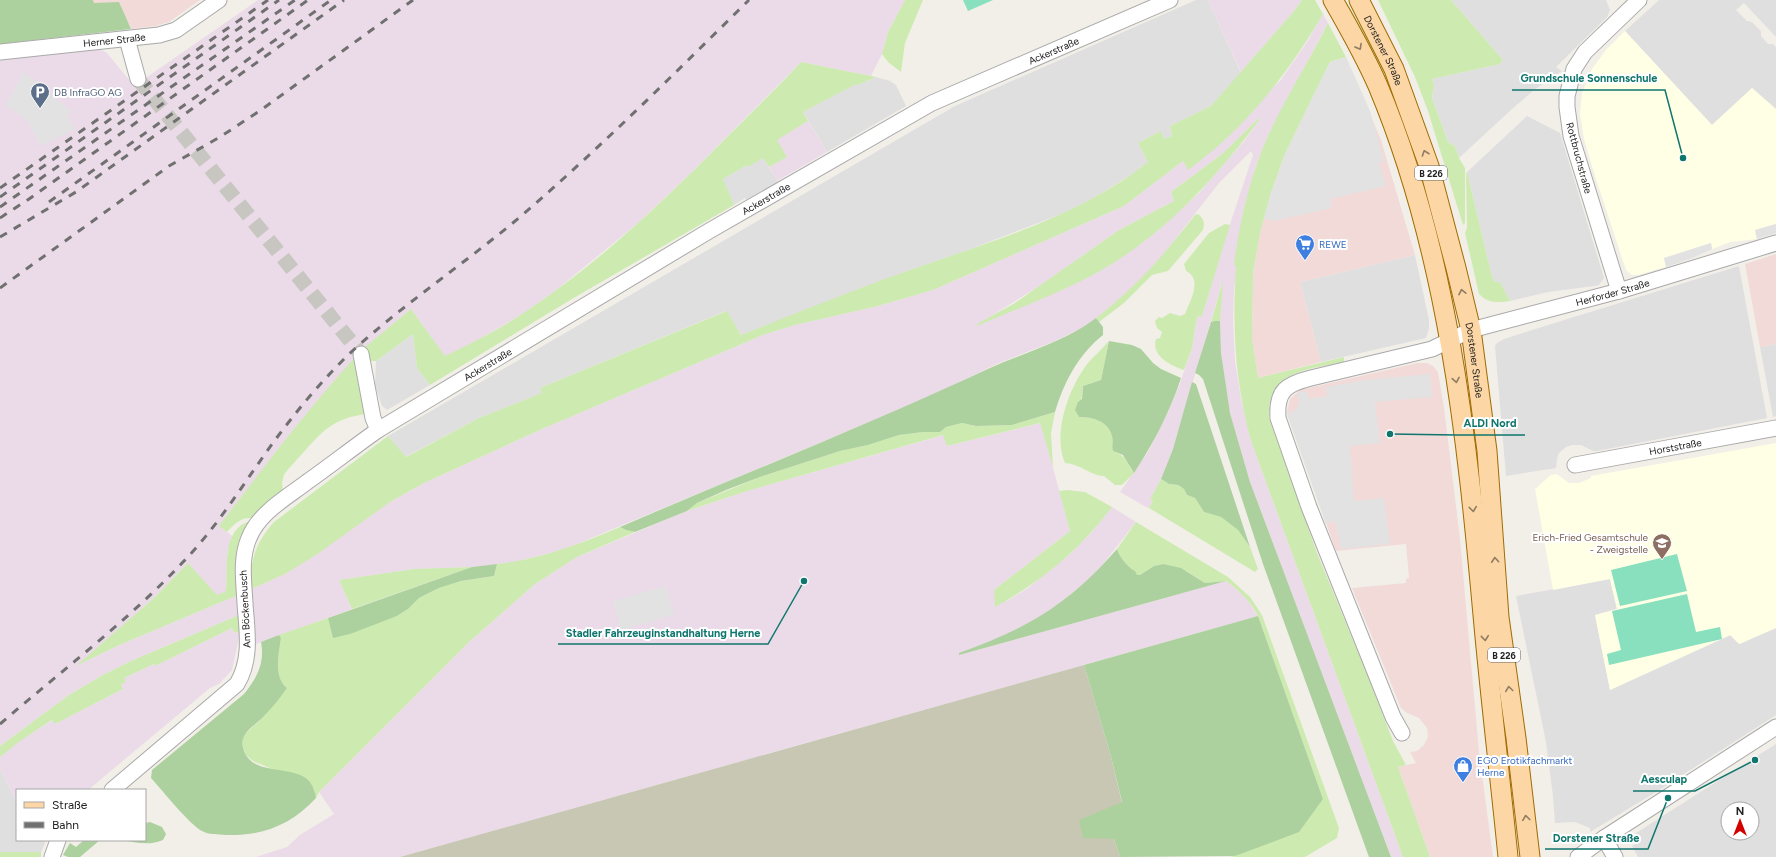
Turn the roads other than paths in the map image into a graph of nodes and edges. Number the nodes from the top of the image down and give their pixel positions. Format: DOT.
graph roads {
  1 [pos="219,0"];
  2 [pos="1170,0"];
  3 [pos="1359,0"];
  4 [pos="1629,3"];
  5 [pos="1336,7"];
  6 [pos="127,39"];
  7 [pos="0,52"];
  8 [pos="138,79"];
  9 [pos="1776,243"];
  10 [pos="1619,291"];
  11 [pos="1470,330"];
  12 [pos="1450,341"];
  13 [pos="361,354"];
  14 [pos="1776,428"];
  15 [pos="378,430"];
  16 [pos="1575,465"];
  17 [pos="1402,733"];
  18 [pos="1774,733"];
  19 [pos="113,789"];
  20 [pos="1604,838"];
  21 [pos="58,841"];
  22 [pos="52,857"];
  23 [pos="1508,857"];
  24 [pos="1530,857"];
  25 [pos="1578,857"];
  26 [pos="1615,857"];
  1 -- 6 [label="street, Herner Straße"];
  2 -- 15 [label="street, Ackerstraße"];
  11 -- 3 [label="main road, Dorstener Straße / B 226, one-way"];
  4 -- 10 [label="street, Rottbruchstraße"];
  5 -- 12 [label="main road, Dorstener Straße / B 226, one-way"];
  6 -- 7 [label="street, Herner Straße"];
  6 -- 8 [label="street"];
  9 -- 10 [label="street, Herforder Straße"];
  10 -- 11 [label="street, Herforder Straße"];
  11 -- 12 [label="street, Herforder Straße"];
  24 -- 11 [label="main road, Dorstener Straße / B 226, one-way"];
  12 -- 17 [label="street"];
  12 -- 23 [label="main road, Dorstener Straße / B 226, one-way"];
  13 -- 15 [label="street"];
  14 -- 16 [label="street, Horststraße"];
  15 -- 19 [label="street, Am Böckenbusch"];
  18 -- 20 [label="street"];
  20 -- 25 [label="street"];
  20 -- 26 [label="street"];
  21 -- 22 [label="street"];
}
